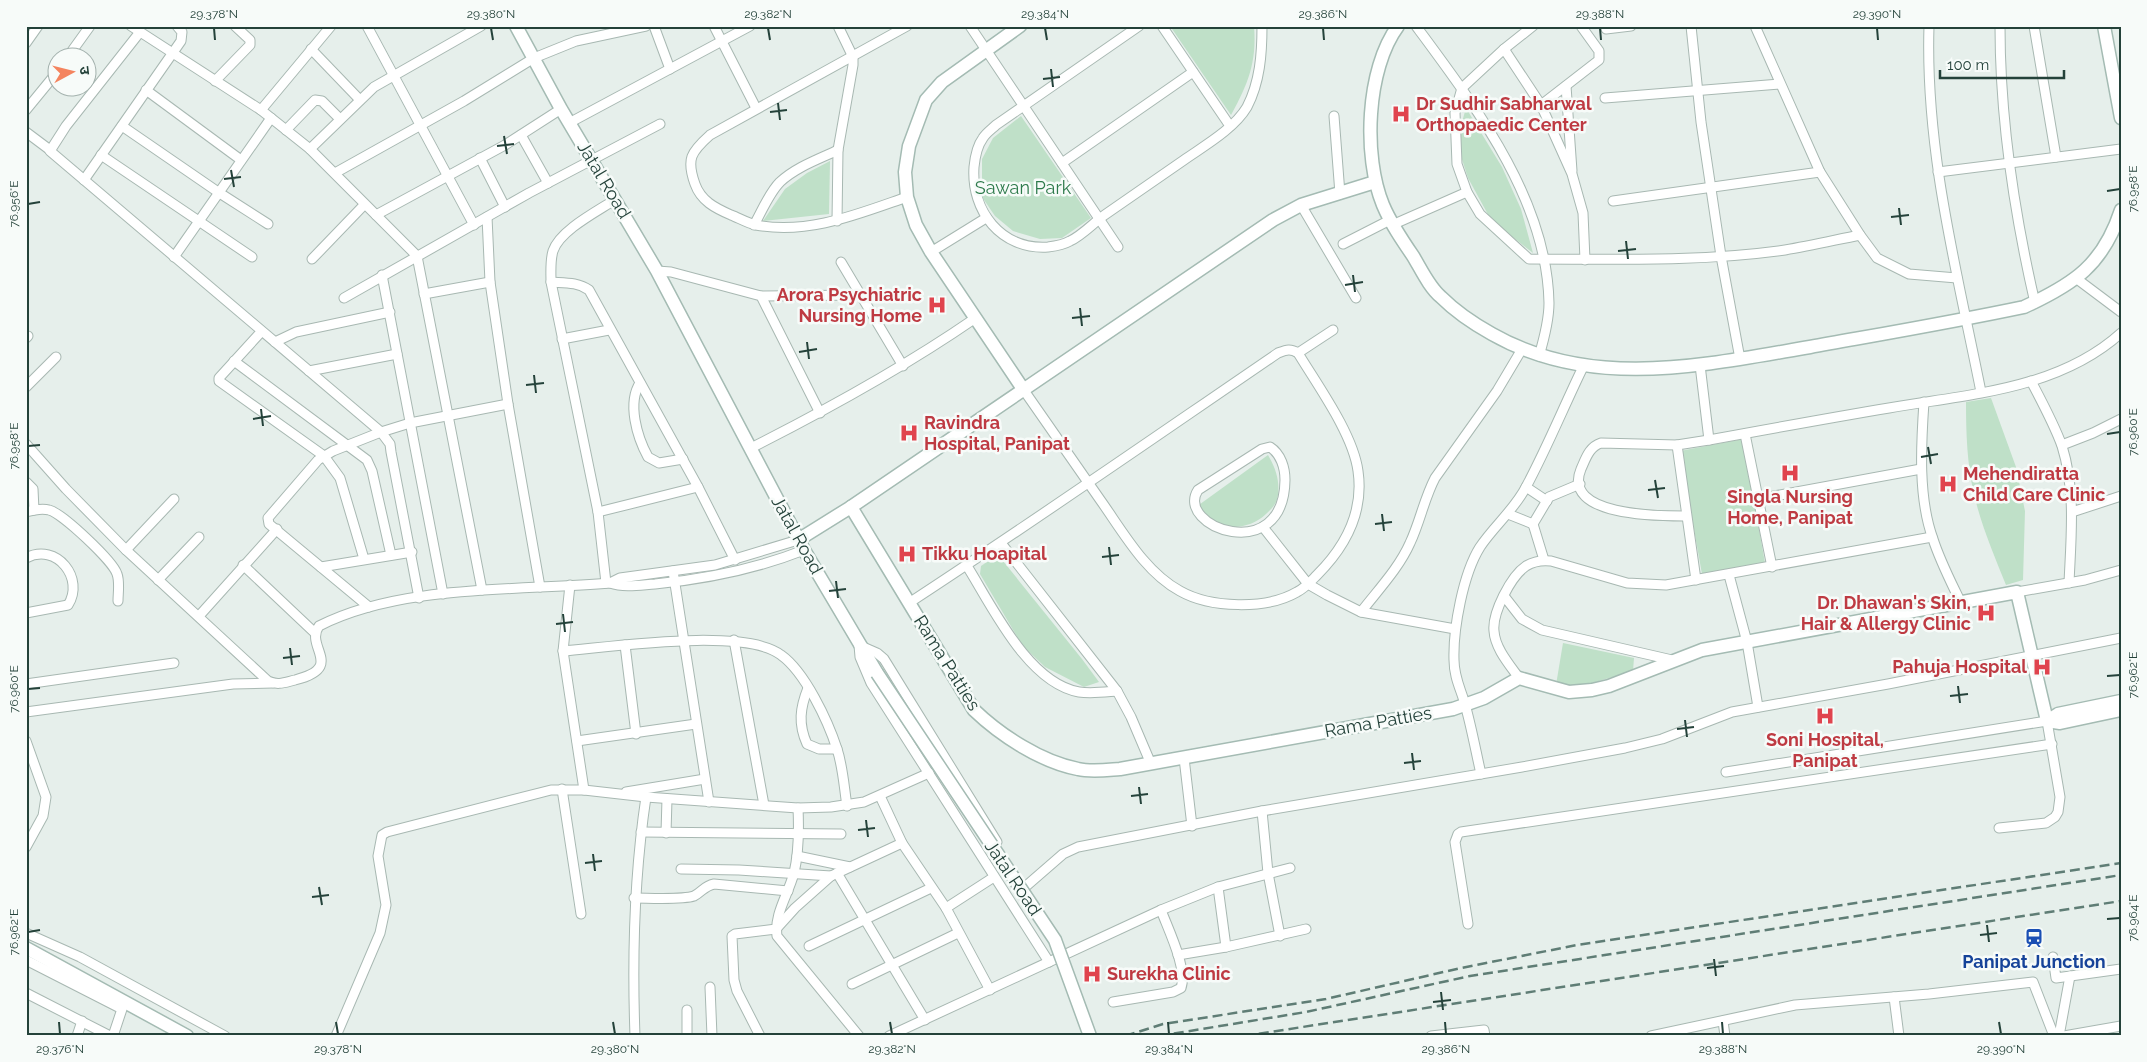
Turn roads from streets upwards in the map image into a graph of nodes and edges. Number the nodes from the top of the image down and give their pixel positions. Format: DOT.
graph roads {
  1 [pos="38,26"];
  2 [pos="90,26"];
  3 [pos="130,26"];
  4 [pos="177,26"];
  5 [pos="331,26"];
  6 [pos="367,26"];
  7 [pos="481,26"];
  8 [pos="516,26"];
  9 [pos="646,26"];
  10 [pos="654,26"];
  11 [pos="714,26"];
  12 [pos="750,26"];
  13 [pos="838,26"];
  14 [pos="907,26"];
  15 [pos="970,26"];
  16 [pos="1020,26"];
  17 [pos="1139,26"];
  18 [pos="1162,26"];
  19 [pos="1262,26"];
  20 [pos="1398,26"];
  21 [pos="1416,26"];
  22 [pos="1533,26"];
  23 [pos="1581,26"];
  24 [pos="1631,26"];
  25 [pos="1691,26"];
  26 [pos="1755,26"];
  27 [pos="1929,26"];
  28 [pos="2000,26"];
  29 [pos="2034,26"];
  30 [pos="2104,26"];
  31 [pos="240,28"];
  32 [pos="1606,28"];
  33 [pos="606,31"];
  34 [pos="140,32"];
  35 [pos="722,41"];
  36 [pos="26,43"];
  37 [pos="74,48"];
  38 [pos="312,49"];
  39 [pos="986,49"];
  40 [pos="1504,49"];
  41 [pos="173,52"];
  42 [pos="852,57"];
  43 [pos="534,58"];
  44 [pos="670,69"];
  45 [pos="1193,72"];
  46 [pos="394,74"];
  47 [pos="215,81"];
  48 [pos="48,83"];
  49 [pos="1780,84"];
  50 [pos="1566,86"];
  51 [pos="1462,88"];
  52 [pos="1699,89"];
  53 [pos="146,90"];
  54 [pos="1605,98"];
  55 [pos="360,100"];
  56 [pos="1541,104"];
  57 [pos="1023,106"];
  58 [pos="756,108"];
  59 [pos="561,109"];
  60 [pos="26,110"];
  61 [pos="260,110"];
  62 [pos="1334,116"];
  63 [pos="271,118"];
  64 [pos="2121,118"];
  65 [pos="340,119"];
  66 [pos="569,123"];
  67 [pos="660,124"];
  68 [pos="122,126"];
  69 [pos="420,126"];
  70 [pos="1230,126"];
  71 [pos="286,130"];
  72 [pos="26,132"];
  73 [pos="521,135"];
  74 [pos="310,149"];
  75 [pos="2121,149"];
  76 [pos="50,150"];
  77 [pos="838,150"];
  78 [pos="102,155"];
  79 [pos="480,158"];
  80 [pos="592,158"];
  81 [pos="2056,158"];
  82 [pos="241,160"];
  83 [pos="1062,163"];
  84 [pos="2009,163"];
  85 [pos="1820,172"];
  86 [pos="1938,172"];
  87 [pos="335,173"];
  88 [pos="1572,174"];
  89 [pos="446,177"];
  90 [pos="84,180"];
  91 [pos="1375,182"];
  92 [pos="548,183"];
  93 [pos="1711,187"];
  94 [pos="218,192"];
  95 [pos="1467,192"];
  96 [pos="1340,194"];
  97 [pos="907,197"];
  98 [pos="616,199"];
  99 [pos="1613,201"];
  100 [pos="364,205"];
  101 [pos="1302,205"];
  102 [pos="506,207"];
  103 [pos="2121,210"];
  104 [pos="376,215"];
  105 [pos="487,217"];
  106 [pos="986,218"];
  107 [pos="1100,218"];
  108 [pos="198,221"];
  109 [pos="837,221"];
  110 [pos="1391,222"];
  111 [pos="268,224"];
  112 [pos="754,224"];
  113 [pos="474,225"];
  114 [pos="1860,235"];
  115 [pos="1343,244"];
  116 [pos="1118,247"];
  117 [pos="931,252"];
  118 [pos="174,256"];
  119 [pos="417,256"];
  120 [pos="1721,256"];
  121 [pos="252,257"];
  122 [pos="312,259"];
  123 [pos="1542,259"];
  124 [pos="1585,260"];
  125 [pos="840,262"];
  126 [pos="658,271"];
  127 [pos="382,275"];
  128 [pos="1957,278"];
  129 [pos="2077,279"];
  130 [pos="490,282"];
  131 [pos="551,282"];
  132 [pos="424,294"];
  133 [pos="860,295"];
  134 [pos="762,296"];
  135 [pos="344,298"];
  136 [pos="1356,298"];
  137 [pos="2035,302"];
  138 [pos="390,312"];
  139 [pos="2121,312"];
  140 [pos="974,319"];
  141 [pos="1967,319"];
  142 [pos="609,330"];
  143 [pos="1333,330"];
  144 [pos="261,332"];
  145 [pos="2121,333"];
  146 [pos="562,339"];
  147 [pos="275,342"];
  148 [pos="1522,349"];
  149 [pos="1298,353"];
  150 [pos="397,354"];
  151 [pos="1539,356"];
  152 [pos="56,357"];
  153 [pos="1740,359"];
  154 [pos="234,361"];
  155 [pos="1700,365"];
  156 [pos="902,366"];
  157 [pos="1583,366"];
  158 [pos="309,370"];
  159 [pos="2031,381"];
  160 [pos="640,383"];
  161 [pos="26,387"];
  162 [pos="1023,389"];
  163 [pos="1981,392"];
  164 [pos="1924,402"];
  165 [pos="508,404"];
  166 [pos="820,412"];
  167 [pos="449,415"];
  168 [pos="2121,419"];
  169 [pos="410,424"];
  170 [pos="381,432"];
  171 [pos="1745,434"];
  172 [pos="1709,440"];
  173 [pos="26,444"];
  174 [pos="349,445"];
  175 [pos="1677,445"];
  176 [pos="2062,445"];
  177 [pos="751,448"];
  178 [pos="324,456"];
  179 [pos="683,460"];
  180 [pos="1921,469"];
  181 [pos="26,482"];
  182 [pos="1088,482"];
  183 [pos="1580,484"];
  184 [pos="698,487"];
  185 [pos="1526,487"];
  186 [pos="2121,496"];
  187 [pos="174,499"];
  188 [pos="1758,499"];
  189 [pos="1547,501"];
  190 [pos="851,507"];
  191 [pos="30,511"];
  192 [pos="598,512"];
  193 [pos="2072,512"];
  194 [pos="1508,514"];
  195 [pos="1686,516"];
  196 [pos="1534,524"];
  197 [pos="1263,527"];
  198 [pos="277,529"];
  199 [pos="199,537"];
  200 [pos="1932,537"];
  201 [pos="1000,543"];
  202 [pos="801,545"];
  203 [pos="126,550"];
  204 [pos="412,552"];
  205 [pos="391,555"];
  206 [pos="26,558"];
  207 [pos="364,559"];
  208 [pos="735,560"];
  209 [pos="1544,560"];
  210 [pos="243,565"];
  211 [pos="967,566"];
  212 [pos="321,567"];
  213 [pos="1772,567"];
  214 [pos="2121,570"];
  215 [pos="674,571"];
  216 [pos="1730,574"];
  217 [pos="158,580"];
  218 [pos="1696,580"];
  219 [pos="675,582"];
  220 [pos="608,583"];
  221 [pos="2069,583"];
  222 [pos="1308,584"];
  223 [pos="570,585"];
  224 [pos="540,588"];
  225 [pos="482,590"];
  226 [pos="2017,592"];
  227 [pos="443,594"];
  228 [pos="1504,596"];
  229 [pos="419,598"];
  230 [pos="118,601"];
  231 [pos="1961,602"];
  232 [pos="909,604"];
  233 [pos="369,607"];
  234 [pos="1361,612"];
  235 [pos="26,614"];
  236 [pos="199,616"];
  237 [pos="1455,629"];
  238 [pos="316,633"];
  239 [pos="2121,638"];
  240 [pos="734,640"];
  241 [pos="683,642"];
  242 [pos="1746,642"];
  243 [pos="625,645"];
  244 [pos="859,645"];
  245 [pos="563,651"];
  246 [pos="2032,656"];
  247 [pos="1672,660"];
  248 [pos="174,662"];
  249 [pos="1519,678"];
  250 [pos="273,683"];
  251 [pos="26,684"];
  252 [pos="808,688"];
  253 [pos="1117,691"];
  254 [pos="2121,701"];
  255 [pos="1466,706"];
  256 [pos="1758,707"];
  257 [pos="2121,710"];
  258 [pos="26,712"];
  259 [pos="2047,721"];
  260 [pos="696,724"];
  261 [pos="636,734"];
  262 [pos="26,741"];
  263 [pos="578,741"];
  264 [pos="2052,744"];
  265 [pos="837,749"];
  266 [pos="1184,758"];
  267 [pos="1151,764"];
  268 [pos="1726,772"];
  269 [pos="930,774"];
  270 [pos="1481,774"];
  271 [pos="705,779"];
  272 [pos="562,789"];
  273 [pos="584,790"];
  274 [pos="614,794"];
  275 [pos="880,796"];
  276 [pos="646,797"];
  277 [pos="667,799"];
  278 [pos="709,802"];
  279 [pos="764,805"];
  280 [pos="847,806"];
  281 [pos="798,808"];
  282 [pos="1262,811"];
  283 [pos="1192,826"];
  284 [pos="1999,828"];
  285 [pos="641,832"];
  286 [pos="666,833"];
  287 [pos="799,834"];
  288 [pos="841,834"];
  289 [pos="902,844"];
  290 [pos="26,847"];
  291 [pos="797,856"];
  292 [pos="850,868"];
  293 [pos="1290,868"];
  294 [pos="681,869"];
  295 [pos="794,873"];
  296 [pos="1268,873"];
  297 [pos="834,875"];
  298 [pos="994,877"];
  299 [pos="1025,887"];
  300 [pos="1218,887"];
  301 [pos="931,888"];
  302 [pos="788,891"];
  303 [pos="634,898"];
  304 [pos="946,908"];
  305 [pos="1161,910"];
  306 [pos="581,914"];
  307 [pos="864,920"];
  308 [pos="1468,924"];
  309 [pos="776,929"];
  310 [pos="1306,929"];
  311 [pos="26,933"];
  312 [pos="958,934"];
  313 [pos="1280,936"];
  314 [pos="809,946"];
  315 [pos="1226,947"];
  316 [pos="26,948"];
  317 [pos="1068,954"];
  318 [pos="1178,955"];
  319 [pos="2053,957"];
  320 [pos="26,960"];
  321 [pos="1049,962"];
  322 [pos="892,966"];
  323 [pos="2121,969"];
  324 [pos="2070,976"];
  325 [pos="852,984"];
  326 [pos="710,987"];
  327 [pos="990,990"];
  328 [pos="26,992"];
  329 [pos="1894,997"];
  330 [pos="1113,1002"];
  331 [pos="687,1010"];
  332 [pos="925,1020"];
  333 [pos="82,1021"];
  334 [pos="1723,1021"];
  335 [pos="2121,1026"];
  336 [pos="77,1036"];
  337 [pos="111,1036"];
  338 [pos="187,1036"];
  339 [pos="225,1036"];
  340 [pos="336,1036"];
  341 [pos="635,1036"];
  342 [pos="687,1036"];
  343 [pos="712,1036"];
  344 [pos="760,1036"];
  345 [pos="859,1036"];
  346 [pos="889,1036"];
  347 [pos="1090,1036"];
  348 [pos="1431,1036"];
  349 [pos="1485,1036"];
  350 [pos="1651,1036"];
  351 [pos="1725,1036"];
  352 [pos="1899,1036"];
  353 [pos="2054,1036"];
  354 [pos="2059,1036"];
  355 [pos="2064,1036"];
  1 -- 36 [label="street"];
  2 -- 37 [label="street"];
  3 -- 34 [label="street"];
  4 -- 41 [label="street"];
  5 -- 38 [label="street"];
  6 -- 46 [label="street"];
  7 -- 46 [label="street"];
  8 -- 43 [label="street, Jatal Road"];
  9 -- 33 [label="street"];
  10 -- 44 [label="street"];
  11 -- 35 [label="street"];
  12 -- 35 [label="street"];
  13 -- 42 [label="street"];
  14 -- 42 [label="street"];
  15 -- 39 [label="street"];
  16 -- 39 [label="street"];
  17 -- 57 [label="street"];
  18 -- 45 [label="street"];
  19 -- 70 [label="street"];
  20 -- 91 [label="street"];
  21 -- 51 [label="street"];
  22 -- 40 [label="street"];
  23 -- 50 [label="street"];
  24 -- 32 [label="street"];
  25 -- 52 [label="street"];
  26 -- 49 [label="street"];
  27 -- 86 [label="street"];
  28 -- 84 [label="street"];
  29 -- 81 [label="street"];
  30 -- 64 [label="street"];
  31 -- 47 [label="street"];
  33 -- 43 [label="street"];
  34 -- 41 [label="street"];
  34 -- 76 [label="street"];
  35 -- 44 [label="street"];
  35 -- 58 [label="street"];
  38 -- 55 [label="street"];
  38 -- 61 [label="street"];
  39 -- 57 [label="street"];
  39 -- 97 [label="street"];
  40 -- 51 [label="street"];
  40 -- 56 [label="street"];
  41 -- 47 [label="street"];
  41 -- 53 [label="street"];
  42 -- 58 [label="street"];
  42 -- 77 [label="street"];
  43 -- 59 [label="street, Jatal Road"];
  43 -- 69 [label="street"];
  44 -- 66 [label="street"];
  45 -- 70 [label="street"];
  45 -- 83 [label="street"];
  46 -- 55 [label="street"];
  46 -- 69 [label="street"];
  47 -- 61 [label="street"];
  48 -- 60 [label="street"];
  49 -- 52 [label="street"];
  49 -- 85 [label="street"];
  50 -- 56 [label="street"];
  50 -- 88 [label="street"];
  51 -- 95 [label="street"];
  51 -- 123 [label="street"];
  52 -- 54 [label="street"];
  52 -- 93 [label="street"];
  53 -- 68 [label="street"];
  53 -- 82 [label="street"];
  55 -- 65 [label="street"];
  56 -- 88 [label="street"];
  57 -- 83 [label="street"];
  57 -- 106 [label="street"];
  58 -- 112 [label="street"];
  59 -- 66 [label="street, Jatal Road"];
  59 -- 73 [label="street"];
  61 -- 63 [label="street"];
  62 -- 96 [label="street"];
  63 -- 71 [label="street"];
  63 -- 82 [label="street"];
  65 -- 71 [label="street"];
  65 -- 74 [label="street"];
  66 -- 80 [label="street, Jatal Road"];
  67 -- 80 [label="street"];
  68 -- 78 [label="street"];
  68 -- 94 [label="street"];
  69 -- 87 [label="street"];
  69 -- 89 [label="street"];
  70 -- 107 [label="street"];
  71 -- 74 [label="street"];
  72 -- 76 [label="street"];
  73 -- 79 [label="street"];
  73 -- 92 [label="street"];
  74 -- 87 [label="street"];
  75 -- 81 [label="street"];
  76 -- 90 [label="street"];
  77 -- 109 [label="street"];
  77 -- 112 [label="street"];
  78 -- 90 [label="street"];
  78 -- 108 [label="street"];
  79 -- 89 [label="street"];
  79 -- 102 [label="street"];
  80 -- 92 [label="street"];
  80 -- 98 [label="street, Jatal Road"];
  81 -- 84 [label="street"];
  82 -- 94 [label="street"];
  83 -- 107 [label="street"];
  84 -- 86 [label="street"];
  84 -- 137 [label="street"];
  85 -- 93 [label="street"];
  85 -- 114 [label="street"];
  86 -- 128 [label="street"];
  87 -- 100 [label="street"];
  88 -- 124 [label="street"];
  89 -- 104 [label="street"];
  89 -- 113 [label="street"];
  90 -- 118 [label="street"];
  91 -- 96 [label="street"];
  91 -- 110 [label="street"];
  92 -- 102 [label="street"];
  93 -- 99 [label="street"];
  93 -- 120 [label="street"];
  94 -- 108 [label="street"];
  94 -- 111 [label="street"];
  95 -- 110 [label="street"];
  95 -- 123 [label="street"];
  96 -- 101 [label="street"];
  97 -- 109 [label="street"];
  97 -- 117 [label="street"];
  98 -- 126 [label="street, Jatal Road"];
  98 -- 131 [label="street"];
  100 -- 104 [label="street"];
  100 -- 122 [label="street"];
  101 -- 136 [label="street"];
  101 -- 162 [label="street"];
  102 -- 105 [label="street"];
  103 -- 129 [label="street"];
  104 -- 119 [label="street"];
  105 -- 113 [label="street"];
  105 -- 130 [label="street"];
  106 -- 107 [label="street"];
  106 -- 117 [label="street"];
  107 -- 116 [label="street"];
  108 -- 118 [label="street"];
  108 -- 121 [label="street"];
  109 -- 112 [label="street"];
  110 -- 115 [label="street"];
  110 -- 148 [label="street"];
  113 -- 119 [label="street"];
  114 -- 120 [label="street"];
  114 -- 128 [label="street"];
  117 -- 140 [label="street"];
  118 -- 144 [label="street"];
  119 -- 127 [label="street"];
  119 -- 132 [label="street"];
  120 -- 124 [label="street"];
  120 -- 153 [label="street"];
  123 -- 124 [label="street"];
  123 -- 151 [label="street"];
  125 -- 133 [label="street"];
  126 -- 134 [label="street"];
  126 -- 177 [label="street, Jatal Road"];
  127 -- 135 [label="street"];
  127 -- 138 [label="street"];
  128 -- 141 [label="street"];
  129 -- 137 [label="street"];
  129 -- 139 [label="street"];
  130 -- 132 [label="street"];
  130 -- 165 [label="street"];
  131 -- 142 [label="street"];
  131 -- 146 [label="street"];
  132 -- 167 [label="street"];
  133 -- 134 [label="street"];
  133 -- 156 [label="street"];
  134 -- 166 [label="street"];
  137 -- 141 [label="street"];
  138 -- 147 [label="street"];
  138 -- 150 [label="street"];
  140 -- 156 [label="street"];
  140 -- 162 [label="street"];
  141 -- 153 [label="street"];
  141 -- 163 [label="street"];
  142 -- 146 [label="street"];
  142 -- 160 [label="street"];
  143 -- 149 [label="street"];
  144 -- 147 [label="street"];
  144 -- 154 [label="street"];
  145 -- 159 [label="street"];
  146 -- 192 [label="street"];
  147 -- 158 [label="street"];
  148 -- 151 [label="street"];
  148 -- 234 [label="street"];
  149 -- 182 [label="street"];
  149 -- 222 [label="street"];
  150 -- 158 [label="street"];
  150 -- 169 [label="street"];
  151 -- 157 [label="street"];
  152 -- 161 [label="street"];
  153 -- 155 [label="street"];
  154 -- 174 [label="street"];
  154 -- 178 [label="street"];
  155 -- 157 [label="street"];
  155 -- 172 [label="street"];
  156 -- 166 [label="street"];
  157 -- 185 [label="street"];
  158 -- 170 [label="street"];
  159 -- 163 [label="street"];
  159 -- 176 [label="street"];
  160 -- 179 [label="street"];
  160 -- 179 [label="street"];
  162 -- 182 [label="street"];
  162 -- 190 [label="street"];
  163 -- 164 [label="street"];
  164 -- 171 [label="street"];
  164 -- 180 [label="street"];
  165 -- 167 [label="street"];
  165 -- 224 [label="street"];
  166 -- 177 [label="street"];
  167 -- 169 [label="street"];
  167 -- 225 [label="street"];
  168 -- 176 [label="street"];
  169 -- 170 [label="street"];
  169 -- 227 [label="street"];
  170 -- 174 [label="street"];
  170 -- 204 [label="street"];
  171 -- 172 [label="street"];
  171 -- 188 [label="street"];
  172 -- 175 [label="street"];
  173 -- 203 [label="street"];
  174 -- 178 [label="street"];
  174 -- 205 [label="street"];
  175 -- 183 [label="street"];
  175 -- 195 [label="street"];
  176 -- 193 [label="street"];
  177 -- 202 [label="street, Jatal Road"];
  178 -- 198 [label="street"];
  178 -- 207 [label="street"];
  179 -- 184 [label="street"];
  180 -- 188 [label="street"];
  180 -- 200 [label="street"];
  181 -- 191 [label="street"];
  182 -- 201 [label="street"];
  182 -- 222 [label="street"];
  183 -- 189 [label="street"];
  183 -- 195 [label="street"];
  184 -- 192 [label="street"];
  184 -- 208 [label="street"];
  185 -- 189 [label="street"];
  185 -- 194 [label="street"];
  186 -- 193 [label="street"];
  187 -- 203 [label="street"];
  188 -- 213 [label="street"];
  189 -- 196 [label="street"];
  190 -- 202 [label="street"];
  190 -- 232 [label="street, Rama Patties"];
  191 -- 230 [label="street"];
  192 -- 220 [label="street"];
  193 -- 221 [label="street"];
  194 -- 196 [label="street"];
  194 -- 237 [label="street"];
  195 -- 218 [label="street"];
  196 -- 209 [label="street"];
  197 -- 197 [label="street"];
  197 -- 222 [label="street"];
  198 -- 210 [label="street"];
  198 -- 212 [label="street"];
  199 -- 217 [label="street"];
  200 -- 213 [label="street"];
  200 -- 231 [label="street"];
  201 -- 211 [label="street"];
  201 -- 253 [label="street"];
  202 -- 208 [label="street"];
  202 -- 219 [label="street"];
  202 -- 244 [label="street, Jatal Road"];
  203 -- 217 [label="street"];
  204 -- 205 [label="street"];
  204 -- 229 [label="street"];
  205 -- 207 [label="street"];
  206 -- 235 [label="street"];
  207 -- 212 [label="street"];
  208 -- 215 [label="street"];
  209 -- 218 [label="street"];
  209 -- 228 [label="street"];
  210 -- 236 [label="street"];
  210 -- 238 [label="street"];
  211 -- 232 [label="street"];
  211 -- 253 [label="street"];
  212 -- 233 [label="street"];
  213 -- 216 [label="street"];
  214 -- 221 [label="street"];
  215 -- 219 [label="street"];
  215 -- 220 [label="street"];
  216 -- 218 [label="street"];
  216 -- 242 [label="street"];
  217 -- 236 [label="street"];
  219 -- 220 [label="street"];
  219 -- 241 [label="street"];
  220 -- 223 [label="street"];
  221 -- 226 [label="street"];
  222 -- 234 [label="street"];
  223 -- 224 [label="street"];
  223 -- 245 [label="street"];
  224 -- 225 [label="street"];
  225 -- 227 [label="street"];
  226 -- 231 [label="street"];
  226 -- 246 [label="street"];
  227 -- 229 [label="street"];
  228 -- 247 [label="street"];
  228 -- 249 [label="street"];
  229 -- 233 [label="street"];
  231 -- 242 [label="street"];
  232 -- 267 [label="street, Rama Patties"];
  233 -- 238 [label="street"];
  234 -- 237 [label="street"];
  236 -- 250 [label="street"];
  237 -- 255 [label="street"];
  238 -- 250 [label="street"];
  239 -- 246 [label="street"];
  240 -- 241 [label="street"];
  240 -- 252 [label="street"];
  240 -- 279 [label="street"];
  241 -- 243 [label="street"];
  241 -- 260 [label="street"];
  242 -- 247 [label="street"];
  242 -- 256 [label="street"];
  243 -- 245 [label="street"];
  243 -- 261 [label="street"];
  244 -- 269 [label="street"];
  244 -- 299 [label="street"];
  244 -- 347 [label="street, Jatal Road, bridge"];
  245 -- 263 [label="street"];
  246 -- 256 [label="street"];
  246 -- 259 [label="street"];
  247 -- 249 [label="street"];
  248 -- 251 [label="street"];
  249 -- 255 [label="street, Rama Patties"];
  250 -- 258 [label="street"];
  252 -- 265 [label="street"];
  252 -- 265 [label="street"];
  253 -- 267 [label="street"];
  254 -- 259 [label="street"];
  255 -- 266 [label="street, Rama Patties"];
  255 -- 270 [label="street"];
  256 -- 270 [label="street"];
  257 -- 259 [label="street"];
  259 -- 264 [label="street"];
  259 -- 268 [label="street"];
  260 -- 261 [label="street"];
  260 -- 271 [label="street"];
  261 -- 263 [label="street"];
  262 -- 290 [label="street"];
  263 -- 273 [label="street"];
  264 -- 284 [label="street"];
  264 -- 308 [label="street"];
  265 -- 280 [label="street"];
  266 -- 267 [label="street, Rama Patties"];
  266 -- 283 [label="street"];
  269 -- 275 [label="street"];
  269 -- 298 [label="street"];
  270 -- 282 [label="street"];
  271 -- 274 [label="street"];
  271 -- 278 [label="street"];
  272 -- 273 [label="street"];
  272 -- 306 [label="street"];
  272 -- 340 [label="street"];
  273 -- 274 [label="street"];
  274 -- 276 [label="street"];
  275 -- 280 [label="street"];
  275 -- 289 [label="street"];
  276 -- 277 [label="street"];
  276 -- 285 [label="street"];
  277 -- 278 [label="street"];
  277 -- 286 [label="street"];
  278 -- 279 [label="street"];
  279 -- 281 [label="street"];
  280 -- 281 [label="street"];
  281 -- 287 [label="street"];
  282 -- 283 [label="street"];
  282 -- 296 [label="street"];
  283 -- 299 [label="street"];
  285 -- 286 [label="street"];
  285 -- 303 [label="street"];
  286 -- 287 [label="street"];
  287 -- 288 [label="street"];
  287 -- 291 [label="street"];
  289 -- 292 [label="street"];
  289 -- 301 [label="street"];
  291 -- 292 [label="street"];
  291 -- 295 [label="street"];
  292 -- 297 [label="street"];
  293 -- 296 [label="street"];
  294 -- 295 [label="street"];
  295 -- 297 [label="street"];
  295 -- 302 [label="street"];
  296 -- 300 [label="street"];
  296 -- 313 [label="street"];
  297 -- 307 [label="street"];
  297 -- 309 [label="street"];
  298 -- 304 [label="street"];
  298 -- 321 [label="street"];
  299 -- 317 [label="street"];
  300 -- 305 [label="street"];
  300 -- 315 [label="street"];
  301 -- 304 [label="street"];
  301 -- 307 [label="street"];
  302 -- 303 [label="street"];
  302 -- 309 [label="street"];
  303 -- 341 [label="street"];
  304 -- 312 [label="street"];
  305 -- 317 [label="street"];
  305 -- 318 [label="street"];
  307 -- 314 [label="street"];
  307 -- 322 [label="street"];
  309 -- 344 [label="street"];
  309 -- 345 [label="street"];
  310 -- 313 [label="street"];
  311 -- 339 [label="street"];
  312 -- 322 [label="street"];
  312 -- 327 [label="street"];
  313 -- 315 [label="street"];
  315 -- 318 [label="street"];
  316 -- 338 [label="street"];
  317 -- 321 [label="street"];
  318 -- 330 [label="street"];
  319 -- 324 [label="street"];
  320 -- 337 [label="street"];
  321 -- 327 [label="street"];
  322 -- 325 [label="street"];
  322 -- 332 [label="street"];
  323 -- 324 [label="street"];
  324 -- 354 [label="street"];
  326 -- 343 [label="street"];
  327 -- 332 [label="street"];
  328 -- 333 [label="street"];
  329 -- 334 [label="street"];
  329 -- 352 [label="street"];
  329 -- 353 [label="street"];
  331 -- 342 [label="street"];
  332 -- 346 [label="street"];
  333 -- 336 [label="street"];
  333 -- 337 [label="street"];
  334 -- 350 [label="street"];
  334 -- 351 [label="street"];
  335 -- 355 [label="street"];
  348 -- 349 [label="street"];
}
